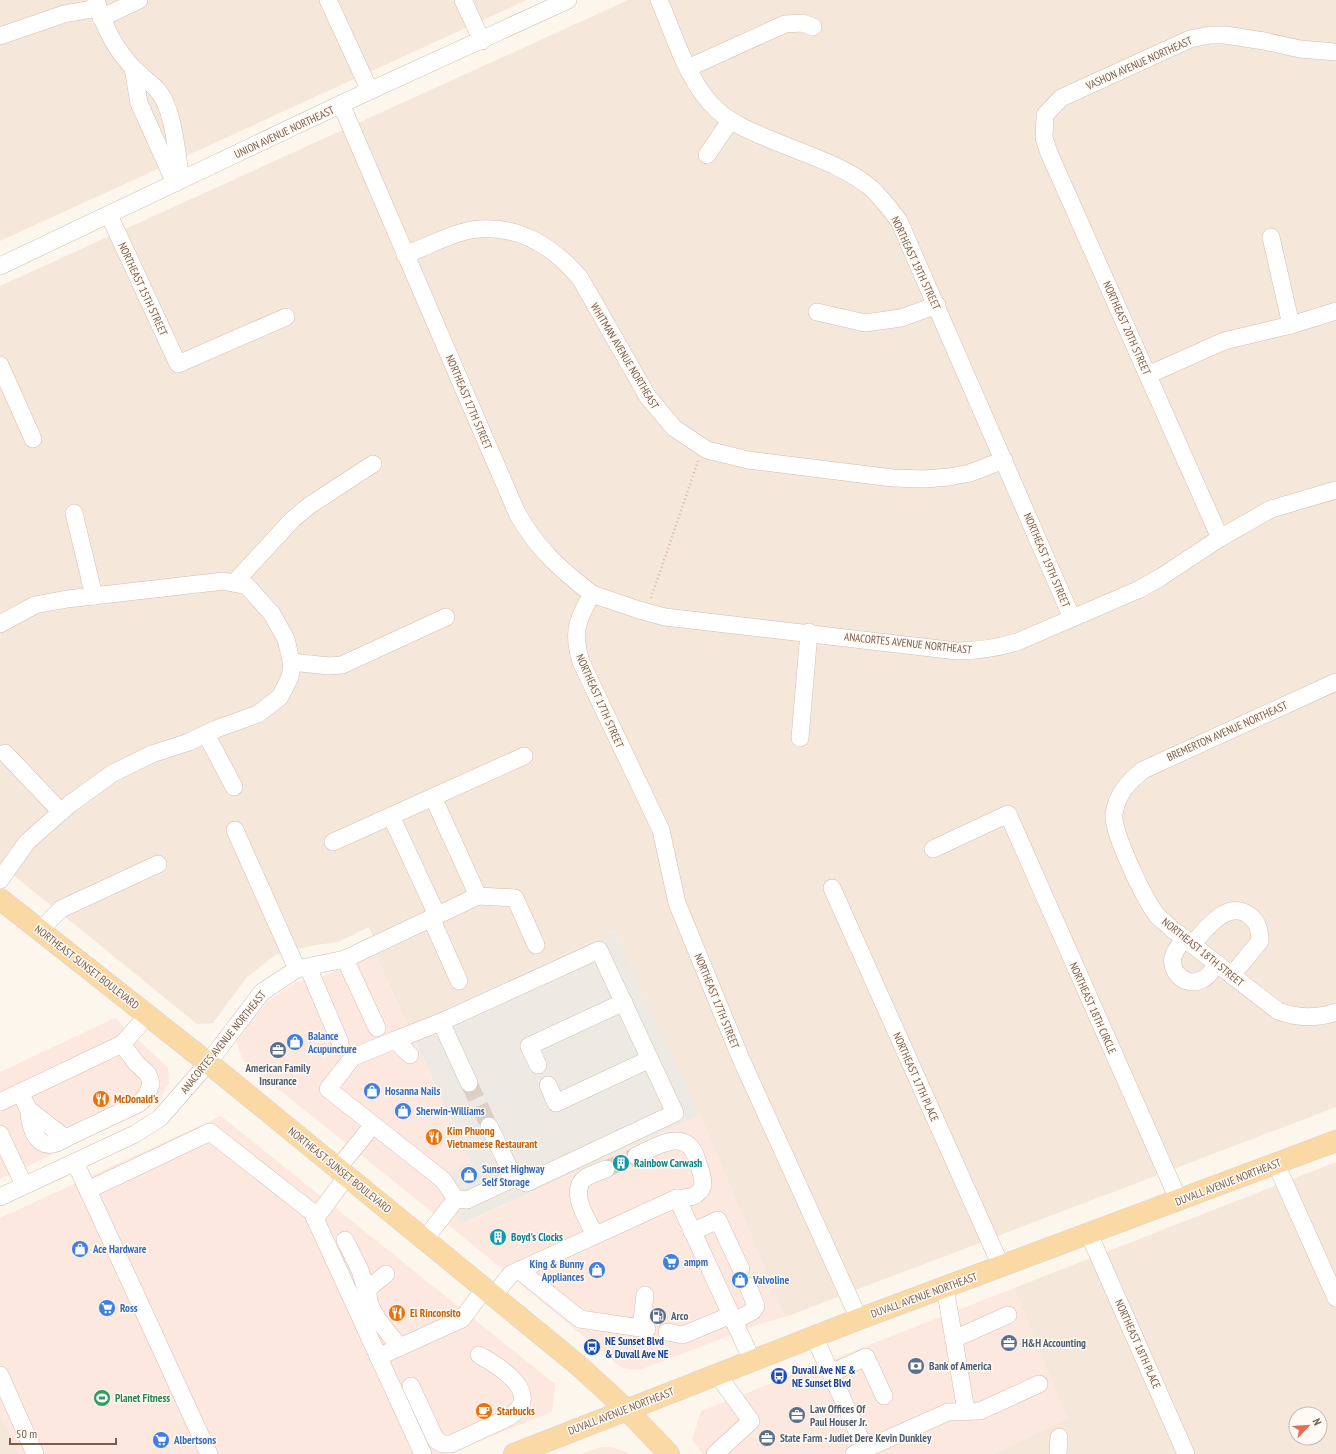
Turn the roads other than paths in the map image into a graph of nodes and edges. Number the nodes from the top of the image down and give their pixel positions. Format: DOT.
graph roads {
  1 [pos="139,0"];
  2 [pos="328,0"];
  3 [pos="463,0"];
  4 [pos="568,0"];
  5 [pos="659,0"];
  6 [pos="98,9"];
  7 [pos="813,27"];
  8 [pos="0,36"];
  9 [pos="482,41"];
  10 [pos="1336,52"];
  11 [pos="133,68"];
  12 [pos="688,68"];
  13 [pos="370,91"];
  14 [pos="341,104"];
  15 [pos="1045,115"];
  16 [pos="730,121"];
  17 [pos="707,155"];
  18 [pos="178,182"];
  19 [pos="109,215"];
  20 [pos="1271,237"];
  21 [pos="406,255"];
  22 [pos="0,266"];
  23 [pos="937,305"];
  24 [pos="1336,311"];
  25 [pos="817,312"];
  26 [pos="286,317"];
  27 [pos="1291,325"];
  28 [pos="0,365"];
  29 [pos="1148,375"];
  30 [pos="33,438"];
  31 [pos="1004,460"];
  32 [pos="373,464"];
  33 [pos="1336,490"];
  34 [pos="74,513"];
  35 [pos="1220,538"];
  36 [pos="234,583"];
  37 [pos="592,594"];
  38 [pos="94,596"];
  39 [pos="446,617"];
  40 [pos="1072,618"];
  41 [pos="0,624"];
  42 [pos="809,632"];
  43 [pos="291,662"];
  44 [pos="1334,688"];
  45 [pos="206,734"];
  46 [pos="800,738"];
  47 [pos="4,753"];
  48 [pos="524,756"];
  49 [pos="234,787"];
  50 [pos="1123,789"];
  51 [pos="433,797"];
  52 [pos="61,812"];
  53 [pos="391,816"];
  54 [pos="235,830"];
  55 [pos="333,842"];
  56 [pos="933,849"];
  57 [pos="158,864"];
  58 [pos="0,880"];
  59 [pos="832,888"];
  60 [pos="478,896"];
  61 [pos="0,898"];
  62 [pos="434,917"];
  63 [pos="40,930"];
  64 [pos="1188,942"];
  65 [pos="536,945"];
  66 [pos="344,960"];
  67 [pos="1218,964"];
  68 [pos="303,968"];
  69 [pos="1232,975"];
  70 [pos="459,981"];
  71 [pos="624,1002"];
  72 [pos="1336,1012"];
  73 [pos="148,1015"];
  74 [pos="441,1022"];
  75 [pos="377,1028"];
  76 [pos="395,1040"];
  77 [pos="340,1042"];
  78 [pos="122,1044"];
  79 [pos="410,1055"];
  80 [pos="650,1059"];
  81 [pos="208,1063"];
  82 [pos="538,1065"];
  83 [pos="469,1083"];
  84 [pos="548,1085"];
  85 [pos="20,1093"];
  86 [pos="0,1102"];
  87 [pos="373,1125"];
  88 [pos="489,1126"];
  89 [pos="0,1134"];
  90 [pos="1336,1141"];
  91 [pos="636,1156"];
  92 [pos="75,1162"];
  93 [pos="1276,1164"];
  94 [pos="606,1169"];
  95 [pos="343,1172"];
  96 [pos="514,1178"];
  97 [pos="24,1185"];
  98 [pos="88,1190"];
  99 [pos="0,1196"];
  100 [pos="677,1198"];
  101 [pos="456,1199"];
  102 [pos="1179,1201"];
  103 [pos="315,1219"];
  104 [pos="692,1232"];
  105 [pos="1089,1234"];
  106 [pos="595,1235"];
  107 [pos="425,1239"];
  108 [pos="345,1240"];
  109 [pos="1001,1266"];
  110 [pos="741,1269"];
  111 [pos="519,1270"];
  112 [pos="386,1274"];
  113 [pos="748,1286"];
  114 [pos="945,1287"];
  115 [pos="490,1292"];
  116 [pos="367,1293"];
  117 [pos="645,1295"];
  118 [pos="1336,1298"];
  119 [pos="1008,1315"];
  120 [pos="733,1318"];
  121 [pos="859,1319"];
  122 [pos="667,1332"];
  123 [pos="814,1336"];
  124 [pos="954,1340"];
  125 [pos="400,1347"];
  126 [pos="479,1355"];
  127 [pos="378,1357"];
  128 [pos="752,1360"];
  129 [pos="717,1374"];
  130 [pos="831,1374"];
  131 [pos="0,1375"];
  132 [pos="1039,1384"];
  133 [pos="411,1386"];
  134 [pos="884,1396"];
  135 [pos="626,1409"];
  136 [pos="966,1411"];
  137 [pos="1059,1437"];
  138 [pos="536,1450"];
  139 [pos="860,1452"];
  140 [pos="35,1454"];
  141 [pos="210,1454"];
  142 [pos="423,1454"];
  143 [pos="514,1454"];
  144 [pos="669,1454"];
  145 [pos="715,1454"];
  146 [pos="1058,1454"];
  147 [pos="1186,1454"];
  1 -- 6 [label="street"];
  2 -- 13 [label="street"];
  3 -- 9 [label="street"];
  4 -- 9 [label="street, UNION AVENUE NORTHEAST"];
  5 -- 12 [label="street, NORTHEAST 19TH STREET"];
  6 -- 8 [label="street"];
  6 -- 11 [label="street"];
  7 -- 12 [label="street"];
  9 -- 13 [label="street, UNION AVENUE NORTHEAST"];
  10 -- 15 [label="street, VASHON AVENUE NORTHEAST"];
  11 -- 18 [label="street"];
  11 -- 18 [label="street"];
  12 -- 16 [label="street, NORTHEAST 19TH STREET"];
  13 -- 14 [label="street, UNION AVENUE NORTHEAST"];
  14 -- 18 [label="street, UNION AVENUE NORTHEAST"];
  14 -- 21 [label="street, NORTHEAST 17TH STREET"];
  15 -- 29 [label="street, NORTHEAST 20TH STREET"];
  16 -- 17 [label="street"];
  16 -- 23 [label="street, NORTHEAST 19TH STREET"];
  18 -- 19 [label="street, UNION AVENUE NORTHEAST"];
  19 -- 22 [label="street, UNION AVENUE NORTHEAST"];
  19 -- 26 [label="street, NORTHEAST 15TH STREET"];
  20 -- 27 [label="street"];
  21 -- 31 [label="street, WHITMAN AVENUE NORTHEAST"];
  21 -- 37 [label="street, NORTHEAST 17TH STREET"];
  23 -- 25 [label="street"];
  23 -- 31 [label="street, NORTHEAST 19TH STREET"];
  24 -- 27 [label="street"];
  27 -- 29 [label="street"];
  28 -- 30 [label="street"];
  29 -- 35 [label="street, NORTHEAST 20TH STREET"];
  31 -- 40 [label="street, NORTHEAST 19TH STREET"];
  32 -- 36 [label="street"];
  33 -- 35 [label="street, ANACORTES AVENUE NORTHEAST"];
  34 -- 38 [label="street"];
  35 -- 40 [label="street, ANACORTES AVENUE NORTHEAST"];
  36 -- 38 [label="street"];
  36 -- 43 [label="street"];
  37 -- 42 [label="street, ANACORTES AVENUE NORTHEAST"];
  37 -- 121 [label="street, NORTHEAST 17TH STREET"];
  38 -- 41 [label="street"];
  39 -- 43 [label="street"];
  40 -- 42 [label="street, ANACORTES AVENUE NORTHEAST"];
  42 -- 46 [label="street"];
  43 -- 45 [label="street"];
  44 -- 50 [label="street, BREMERTON AVENUE NORTHEAST"];
  45 -- 49 [label="street"];
  45 -- 52 [label="street"];
  47 -- 52 [label="street"];
  48 -- 51 [label="street"];
  50 -- 64 [label="street, NORTHEAST 18TH STREET"];
  51 -- 53 [label="street"];
  51 -- 60 [label="street"];
  52 -- 58 [label="street"];
  53 -- 55 [label="street"];
  53 -- 62 [label="street"];
  54 -- 68 [label="street"];
  56 -- 102 [label="street, NORTHEAST 18TH CIRCLE"];
  57 -- 63 [label="street"];
  59 -- 109 [label="street, NORTHEAST 17TH PLACE"];
  60 -- 62 [label="street, ANACORTES AVENUE NORTHEAST"];
  60 -- 65 [label="street"];
  61 -- 63 [label="main road, NORTHEAST SUNSET BOULEVARD"];
  62 -- 66 [label="street, ANACORTES AVENUE NORTHEAST"];
  62 -- 70 [label="street"];
  63 -- 73 [label="main road, NORTHEAST SUNSET BOULEVARD"];
  64 -- 67 [label="street, NORTHEAST 18TH STREET"];
  64 -- 67 [label="street"];
  64 -- 69 [label="street"];
  66 -- 68 [label="street, ANACORTES AVENUE NORTHEAST"];
  66 -- 75 [label="street"];
  67 -- 69 [label="street, NORTHEAST 18TH STREET"];
  68 -- 77 [label="street"];
  68 -- 81 [label="street, ANACORTES AVENUE NORTHEAST"];
  69 -- 72 [label="street, NORTHEAST 18TH STREET"];
  71 -- 74 [label="street"];
  71 -- 80 [label="street"];
  71 -- 82 [label="street"];
  73 -- 78 [label="street"];
  73 -- 81 [label="main road, NORTHEAST SUNSET BOULEVARD"];
  74 -- 76 [label="street"];
  74 -- 83 [label="street"];
  76 -- 79 [label="street"];
  76 -- 87 [label="street"];
  78 -- 85 [label="street"];
  78 -- 85 [label="street"];
  80 -- 84 [label="street"];
  80 -- 96 [label="street"];
  81 -- 92 [label="street, ANACORTES AVENUE NORTHEAST"];
  81 -- 95 [label="main road, NORTHEAST SUNSET BOULEVARD"];
  85 -- 86 [label="street"];
  87 -- 95 [label="street"];
  87 -- 101 [label="street"];
  88 -- 96 [label="street"];
  89 -- 97 [label="street"];
  90 -- 93 [label="main road, DUVALL AVENUE NORTHEAST"];
  91 -- 100 [label="street"];
  92 -- 97 [label="street, ANACORTES AVENUE NORTHEAST"];
  92 -- 98 [label="street"];
  93 -- 102 [label="main road, DUVALL AVENUE NORTHEAST"];
  93 -- 118 [label="street"];
  94 -- 106 [label="street"];
  95 -- 103 [label="street"];
  95 -- 107 [label="main road, NORTHEAST SUNSET BOULEVARD"];
  96 -- 101 [label="street"];
  97 -- 99 [label="street, ANACORTES AVENUE NORTHEAST"];
  98 -- 103 [label="street"];
  98 -- 141 [label="street"];
  100 -- 104 [label="street"];
  100 -- 106 [label="street"];
  101 -- 107 [label="street"];
  102 -- 105 [label="main road, DUVALL AVENUE NORTHEAST"];
  103 -- 127 [label="street"];
  104 -- 110 [label="street"];
  104 -- 120 [label="street"];
  105 -- 109 [label="main road, DUVALL AVENUE NORTHEAST"];
  105 -- 147 [label="street, NORTHEAST 18TH PLACE"];
  106 -- 111 [label="street"];
  107 -- 115 [label="main road, NORTHEAST SUNSET BOULEVARD"];
  108 -- 116 [label="street"];
  109 -- 114 [label="main road, DUVALL AVENUE NORTHEAST"];
  111 -- 115 [label="street"];
  111 -- 117 [label="street"];
  112 -- 116 [label="street"];
  113 -- 120 [label="street"];
  114 -- 121 [label="main road, DUVALL AVENUE NORTHEAST"];
  114 -- 124 [label="street"];
  115 -- 125 [label="street"];
  115 -- 135 [label="main road, NORTHEAST SUNSET BOULEVARD"];
  116 -- 125 [label="street"];
  119 -- 124 [label="street"];
  120 -- 122 [label="street"];
  120 -- 128 [label="street"];
  121 -- 123 [label="main road, DUVALL AVENUE NORTHEAST"];
  123 -- 128 [label="main road, DUVALL AVENUE NORTHEAST"];
  123 -- 130 [label="street"];
  124 -- 136 [label="street"];
  125 -- 127 [label="street"];
  126 -- 133 [label="street"];
  127 -- 142 [label="street"];
  128 -- 129 [label="main road, DUVALL AVENUE NORTHEAST"];
  129 -- 135 [label="main road, DUVALL AVENUE NORTHEAST"];
  129 -- 145 [label="street"];
  130 -- 134 [label="street"];
  130 -- 139 [label="street"];
  131 -- 140 [label="street"];
  132 -- 136 [label="street"];
  135 -- 138 [label="main road, DUVALL AVENUE NORTHEAST"];
  135 -- 144 [label="main road, NORTHEAST SUNSET BOULEVARD"];
  136 -- 139 [label="street"];
  137 -- 146 [label="street"];
  138 -- 143 [label="main road, DUVALL AVENUE NORTHEAST"];
}
